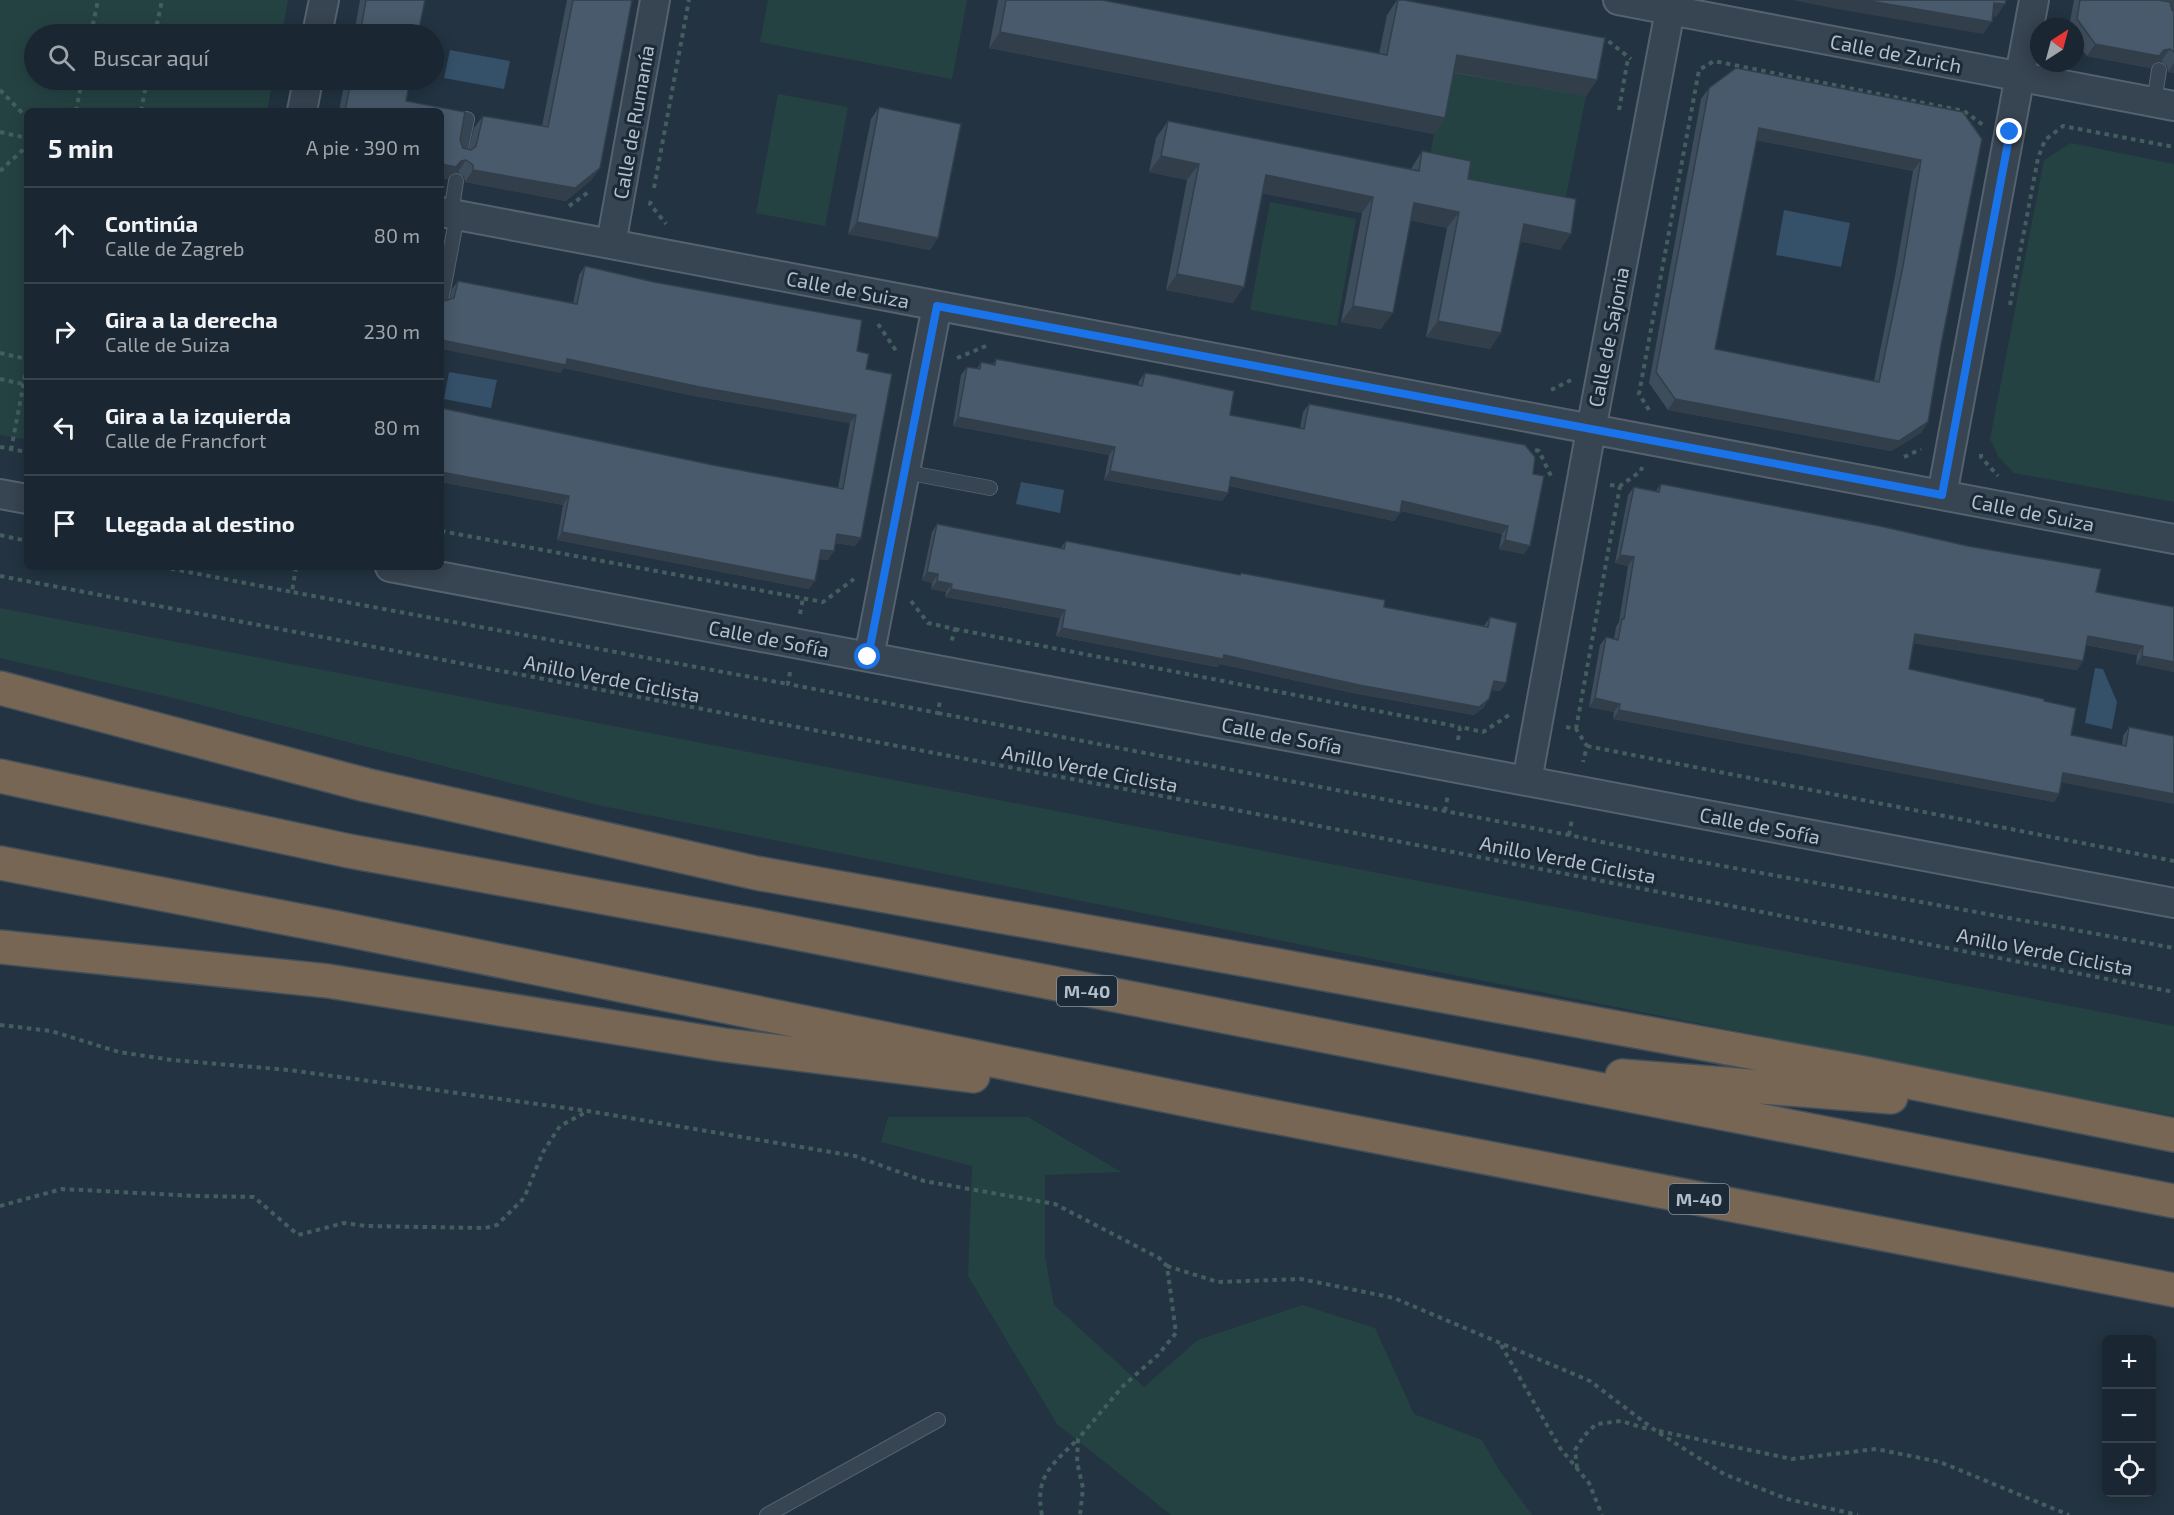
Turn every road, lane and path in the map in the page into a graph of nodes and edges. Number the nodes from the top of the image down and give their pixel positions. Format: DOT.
graph roads {
  1 [pos="98,0"];
  2 [pos="162,0"];
  3 [pos="324,0"];
  4 [pos="655,0"];
  5 [pos="689,0"];
  6 [pos="1618,0"];
  7 [pos="2034,0"];
  8 [pos="2173,0"];
  9 [pos="1671,5"];
  10 [pos="2170,16"];
  11 [pos="93,24"];
  12 [pos="157,24"];
  13 [pos="319,24"];
  14 [pos="1596,38"];
  15 [pos="1660,64"];
  16 [pos="1699,70"];
  17 [pos="2159,70"];
  18 [pos="2020,77"];
  19 [pos="0,90"];
  20 [pos="80,90"];
  21 [pos="145,90"];
  22 [pos="306,90"];
  23 [pos="2164,105"];
  24 [pos="77,108"];
  25 [pos="142,108"];
  26 [pos="303,108"];
  27 [pos="24,115"];
  28 [pos="467,119"];
  29 [pos="1985,127"];
  30 [pos="0,132"];
  31 [pos="24,137"];
  32 [pos="2174,147"];
  33 [pos="24,149"];
  34 [pos="460,153"];
  35 [pos="0,171"];
  36 [pos="623,174"];
  37 [pos="456,180"];
  38 [pos="655,182"];
  39 [pos="591,190"];
  40 [pos="568,208"];
  41 [pos="449,214"];
  42 [pos="667,226"];
  43 [pos="611,244"];
  44 [pos="444,268"];
  45 [pos="937,306"];
  46 [pos="2009,308"];
  47 [pos="868,322"];
  48 [pos="990,344"];
  49 [pos="0,353"];
  50 [pos="899,355"];
  51 [pos="24,358"];
  52 [pos="955,366"];
  53 [pos="0,379"];
  54 [pos="24,384"];
  55 [pos="1599,386"];
  56 [pos="24,389"];
  57 [pos="1540,389"];
  58 [pos="1639,394"];
  59 [pos="1660,412"];
  60 [pos="1591,430"];
  61 [pos="1983,446"];
  62 [pos="0,447"];
  63 [pos="1528,448"];
  64 [pos="11,450"];
  65 [pos="24,452"];
  66 [pos="1951,452"];
  67 [pos="1893,455"];
  68 [pos="1981,457"];
  69 [pos="905,472"];
  70 [pos="2000,477"];
  71 [pos="1549,485"];
  72 [pos="1620,486"];
  73 [pos="990,488"];
  74 [pos="0,494"];
  75 [pos="1942,495"];
  76 [pos="24,498"];
  77 [pos="444,532"];
  78 [pos="0,535"];
  79 [pos="24,539"];
  80 [pos="2174,539"];
  81 [pos="178,570"];
  82 [pos="296,570"];
  83 [pos="406,570"];
  84 [pos="859,575"];
  85 [pos="0,576"];
  86 [pos="292,592"];
  87 [pos="955,629"];
  88 [pos="868,657"];
  89 [pos="788,684"];
  90 [pos="0,688"];
  91 [pos="938,713"];
  92 [pos="1460,727"];
  93 [pos="1576,729"];
  94 [pos="1587,746"];
  95 [pos="0,776"];
  96 [pos="1527,781"];
  97 [pos="2174,861"];
  98 [pos="0,863"];
  99 [pos="2174,903"];
  100 [pos="2174,943"];
  101 [pos="0,947"];
  102 [pos="2173,948"];
  103 [pos="2174,992"];
  104 [pos="0,1025"];
  105 [pos="1464,1064"];
  106 [pos="1223,1107"];
  107 [pos="2042,1108"];
  108 [pos="588,1111"];
  109 [pos="2174,1135"];
  110 [pos="2174,1201"];
  111 [pos="0,1206"];
  112 [pos="1167,1266"];
  113 [pos="2174,1290"];
  114 [pos="1500,1344"];
  115 [pos="938,1420"];
  116 [pos="1656,1431"];
  117 [pos="1078,1439"];
  118 [pos="1577,1468"];
  119 [pos="767,1515"];
  120 [pos="1042,1515"];
  121 [pos="1080,1515"];
  122 [pos="1602,1515"];
  123 [pos="1858,1515"];
  124 [pos="2069,1515"];
  1 -- 11 [label="path"];
  2 -- 12 [label="path"];
  3 -- 13 [label="street"];
  4 -- 36 [label="street, Calle de Rumanía"];
  5 -- 38 [label="path"];
  6 -- 9 [label="street, Calle de Zurich"];
  7 -- 18 [label="street"];
  8 -- 10 [label="lane"];
  9 -- 15 [label="street, Calle de Sajonia"];
  9 -- 18 [label="street, Calle de Zurich"];
  14 -- 15 [label="path"];
  15 -- 16 [label="path"];
  15 -- 55 [label="street, Calle de Sajonia"];
  16 -- 29 [label="path"];
  16 -- 58 [label="path"];
  17 -- 23 [label="lane"];
  18 -- 23 [label="street, Calle de Zurich"];
  18 -- 66 [label="street"];
  19 -- 27 [label="path"];
  20 -- 24 [label="path"];
  21 -- 25 [label="path"];
  22 -- 26 [label="street"];
  28 -- 34 [label="lane"];
  30 -- 31 [label="path"];
  32 -- 46 [label="path"];
  33 -- 35 [label="path"];
  36 -- 38 [label="path"];
  36 -- 43 [label="street, Calle de Rumanía"];
  37 -- 41 [label="lane"];
  38 -- 42 [label="path"];
  39 -- 40 [label="path"];
  41 -- 43 [label="street, Calle de Suiza"];
  41 -- 44 [label="lane"];
  43 -- 45 [label="street, Calle de Suiza"];
  45 -- 60 [label="street, Calle de Suiza"];
  45 -- 69 [label="street"];
  47 -- 50 [label="path"];
  48 -- 52 [label="path"];
  49 -- 51 [label="path"];
  53 -- 54 [label="path"];
  55 -- 57 [label="path"];
  55 -- 58 [label="path"];
  55 -- 60 [label="street, Calle de Sajonia"];
  56 -- 64 [label="path"];
  58 -- 59 [label="path"];
  60 -- 75 [label="street, Calle de Suiza"];
  60 -- 96 [label="street, Calle de Sajonia"];
  61 -- 68 [label="path"];
  62 -- 64 [label="path"];
  63 -- 71 [label="path"];
  64 -- 65 [label="path"];
  66 -- 67 [label="path"];
  66 -- 68 [label="path"];
  66 -- 75 [label="street"];
  68 -- 70 [label="path"];
  69 -- 73 [label="lane"];
  69 -- 88 [label="street"];
  72 -- 93 [label="path"];
  74 -- 76 [label="street"];
  75 -- 80 [label="street, Calle de Suiza"];
  77 -- 84 [label="path"];
  78 -- 79 [label="path"];
  81 -- 86 [label="path"];
  82 -- 86 [label="path"];
  83 -- 88 [label="street, Calle de Sofía"];
  85 -- 103 [label="path, Anillo Verde Ciclista"];
  86 -- 89 [label="path"];
  87 -- 92 [label="path"];
  88 -- 96 [label="street, Calle de Sofía"];
  90 -- 107 [label="highway"];
  91 -- 102 [label="path"];
  94 -- 97 [label="path"];
  95 -- 105 [label="highway, M-40"];
  96 -- 99 [label="street, Calle de Sofía"];
  98 -- 106 [label="highway, M-40"];
  100 -- 102 [label="path"];
  101 -- 106 [label="highway"];
  104 -- 108 [label="path"];
  105 -- 107 [label="highway"];
  105 -- 110 [label="highway, M-40"];
  106 -- 113 [label="highway, M-40"];
  107 -- 109 [label="highway"];
  108 -- 111 [label="path"];
  108 -- 112 [label="path"];
  112 -- 114 [label="path"];
  112 -- 117 [label="path"];
  114 -- 116 [label="path"];
  114 -- 118 [label="path"];
  115 -- 119 [label="lane"];
  116 -- 118 [label="path"];
  116 -- 123 [label="path"];
  116 -- 124 [label="path"];
  117 -- 120 [label="path"];
  117 -- 121 [label="path"];
  118 -- 122 [label="path"];
}
